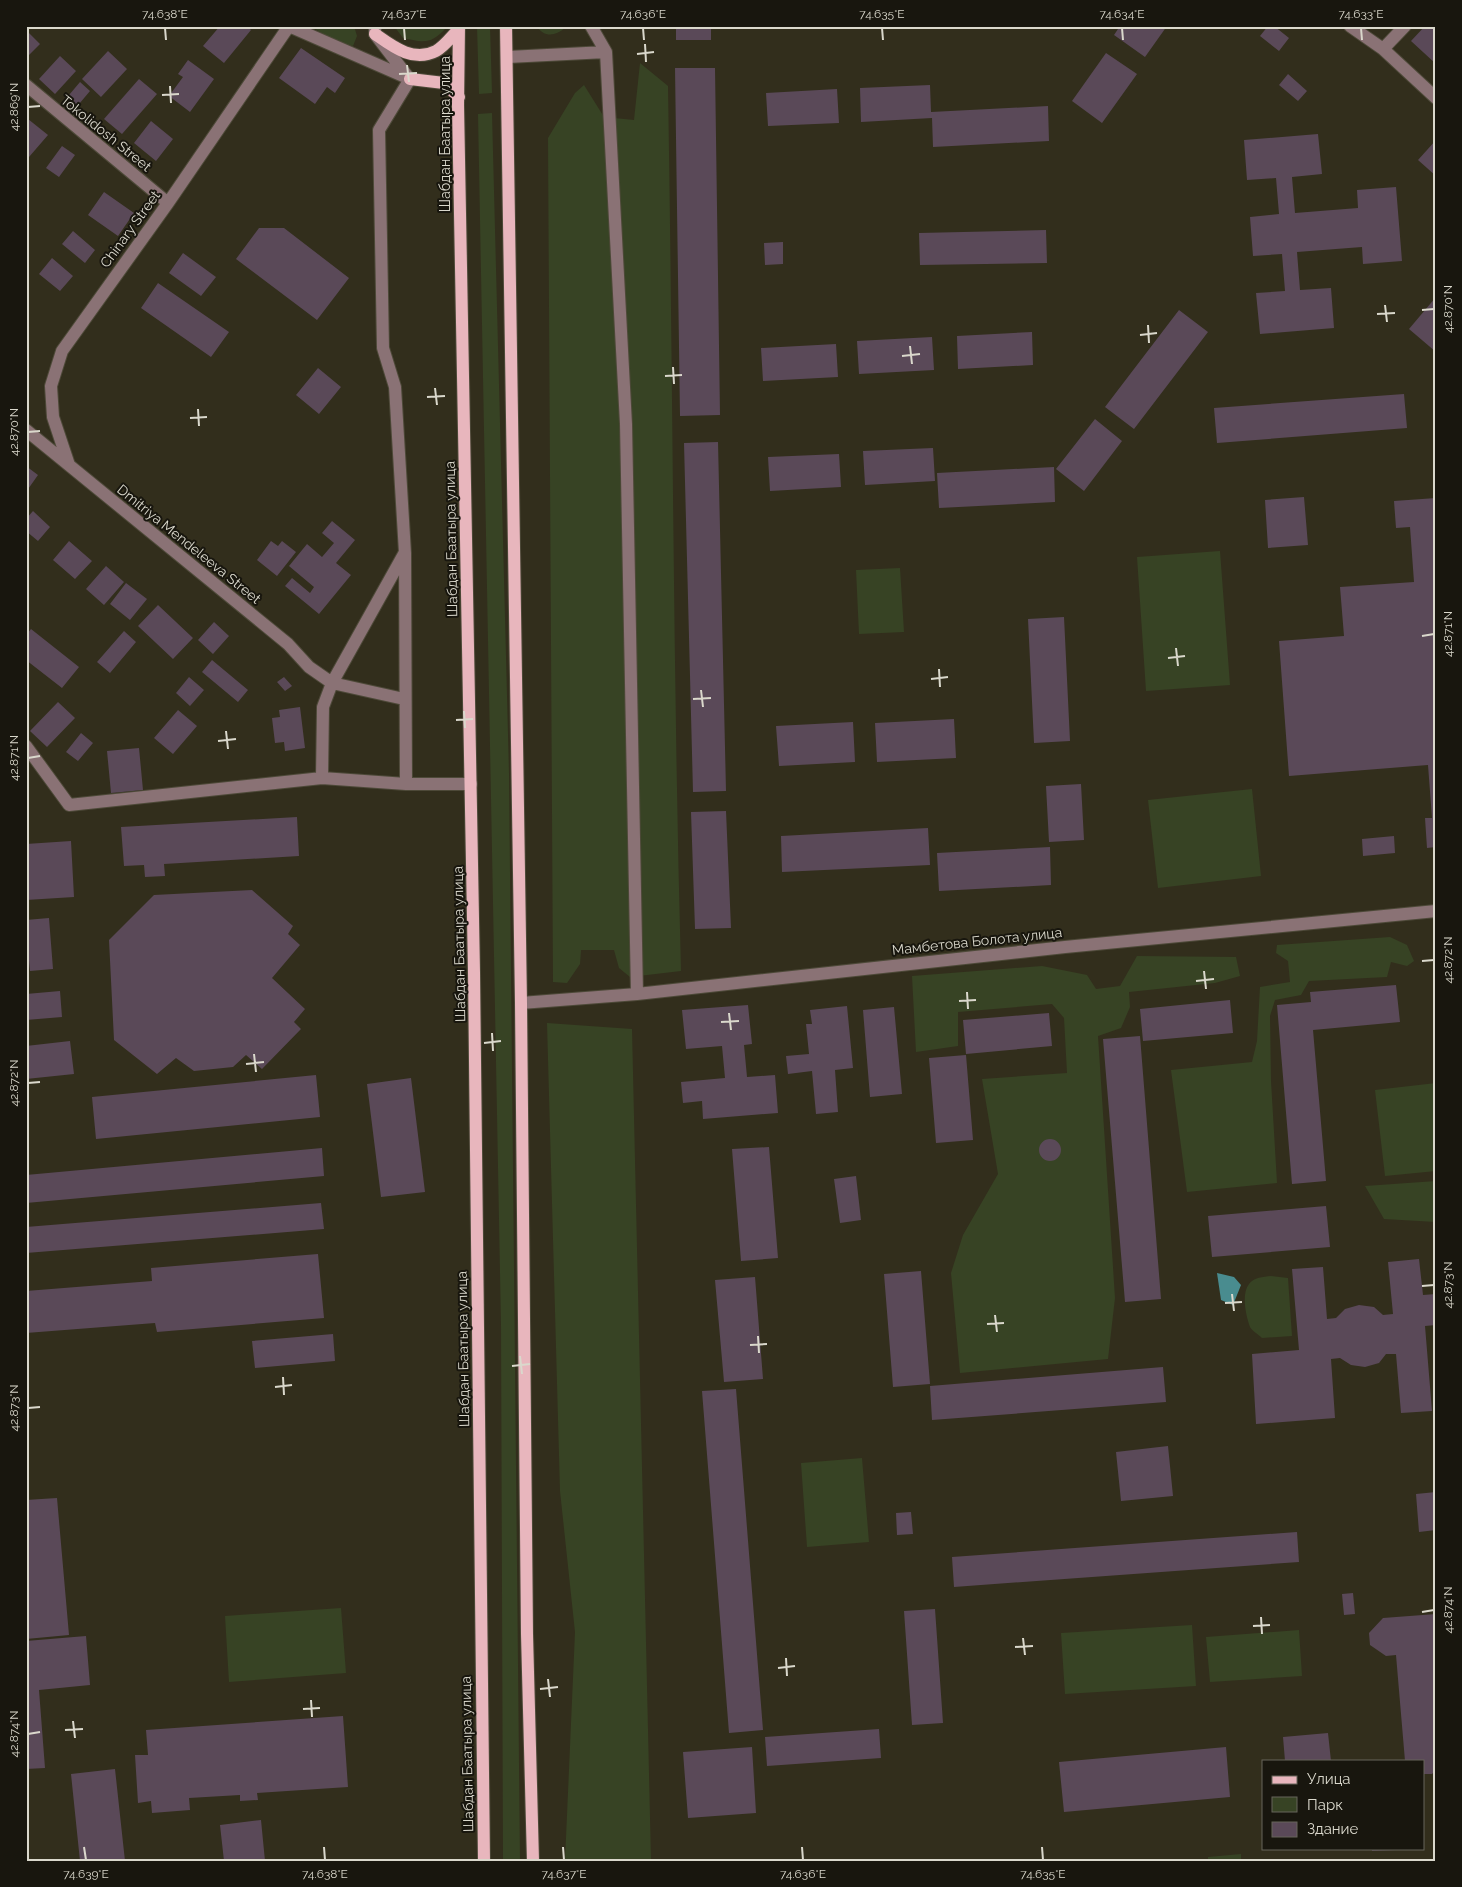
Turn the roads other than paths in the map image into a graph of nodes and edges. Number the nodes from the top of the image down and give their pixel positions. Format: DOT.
graph roads {
  1 [pos="289,26"];
  2 [pos="506,26"];
  3 [pos="590,26"];
  4 [pos="1350,26"];
  5 [pos="1405,26"];
  6 [pos="459,28"];
  7 [pos="375,30"];
  8 [pos="1383,48"];
  9 [pos="606,52"];
  10 [pos="507,57"];
  11 [pos="410,79"];
  12 [pos="26,85"];
  13 [pos="459,97"];
  14 [pos="1436,98"];
  15 [pos="168,203"];
  16 [pos="26,430"];
  17 [pos="69,465"];
  18 [pos="405,553"];
  19 [pos="332,683"];
  20 [pos="404,699"];
  21 [pos="26,746"];
  22 [pos="322,778"];
  23 [pos="406,784"];
  24 [pos="470,784"];
  25 [pos="1436,911"];
  26 [pos="637,994"];
  27 [pos="521,1003"];
  28 [pos="484,1861"];
  29 [pos="533,1861"];
  1 -- 11 [label="street"];
  1 -- 15 [label="street, Chinary Street"];
  2 -- 10 [label="main road"];
  3 -- 9 [label="street"];
  4 -- 8 [label="street"];
  5 -- 8 [label="street"];
  6 -- 7 [label="main road"];
  6 -- 13 [label="main road, Шабдан Баатыра улица"];
  7 -- 11 [label="street"];
  8 -- 14 [label="street"];
  9 -- 10 [label="street"];
  9 -- 26 [label="street"];
  10 -- 27 [label="main road"];
  11 -- 13 [label="main road"];
  11 -- 18 [label="street"];
  12 -- 15 [label="street, Tokolidosh Street"];
  13 -- 24 [label="main road, Шабдан Баатыра улица"];
  15 -- 17 [label="street, Chinary Street"];
  16 -- 17 [label="street, Dmitriya Mendeleeva Street"];
  17 -- 19 [label="street, Dmitriya Mendeleeva Street"];
  18 -- 19 [label="street"];
  18 -- 20 [label="street"];
  19 -- 20 [label="street"];
  19 -- 22 [label="street"];
  20 -- 23 [label="street"];
  21 -- 22 [label="street"];
  22 -- 23 [label="street"];
  23 -- 24 [label="street"];
  24 -- 28 [label="main road, Шабдан Баатыра улица"];
  25 -- 26 [label="street, Мамбетова Болота улица"];
  26 -- 27 [label="street, Мамбетова Болота улица"];
  27 -- 29 [label="main road"];
}
